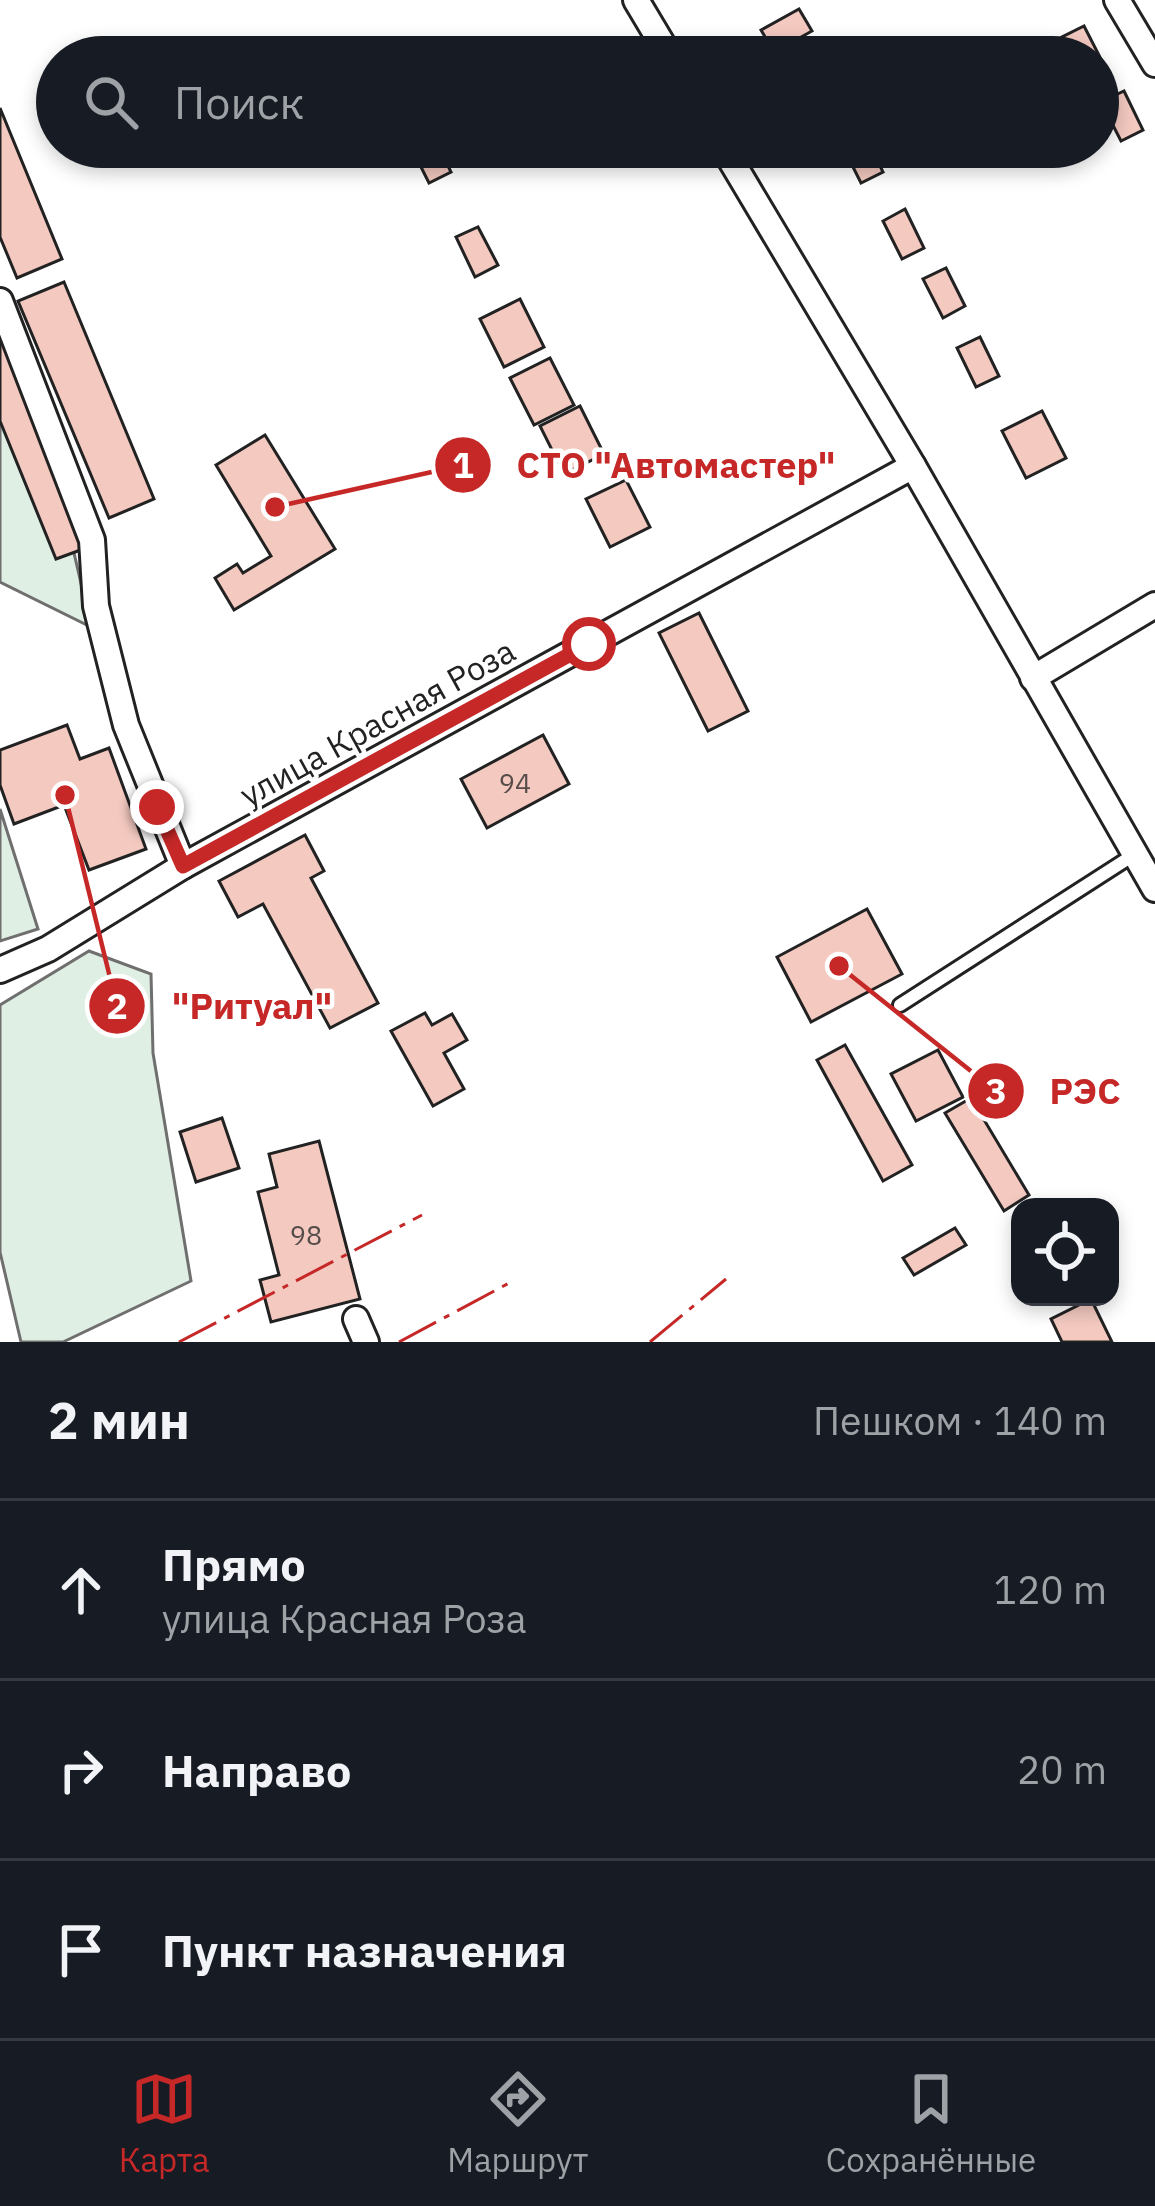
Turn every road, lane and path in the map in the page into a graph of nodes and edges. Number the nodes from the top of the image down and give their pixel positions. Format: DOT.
graph roads {
  1 [pos="636,0"];
  2 [pos="1118,0"];
  3 [pos="657,36"];
  4 [pos="1155,64"];
  5 [pos="736,168"];
  6 [pos="0,301"];
  7 [pos="913,466"];
  8 [pos="1155,605"];
  9 [pos="1034,678"];
  10 [pos="1135,854"];
  11 [pos="183,866"];
  12 [pos="1155,889"];
  13 [pos="0,970"];
  14 [pos="900,1005"];
  1 -- 3 [label="street"];
  2 -- 4 [label="street"];
  5 -- 7 [label="street"];
  6 -- 11 [label="street"];
  7 -- 9 [label="street"];
  7 -- 11 [label="street, улица Красная Роза"];
  8 -- 9 [label="street"];
  9 -- 10 [label="street"];
  10 -- 12 [label="street"];
  10 -- 14 [label="lane"];
  11 -- 13 [label="street, улица Красная Роза"];
}
